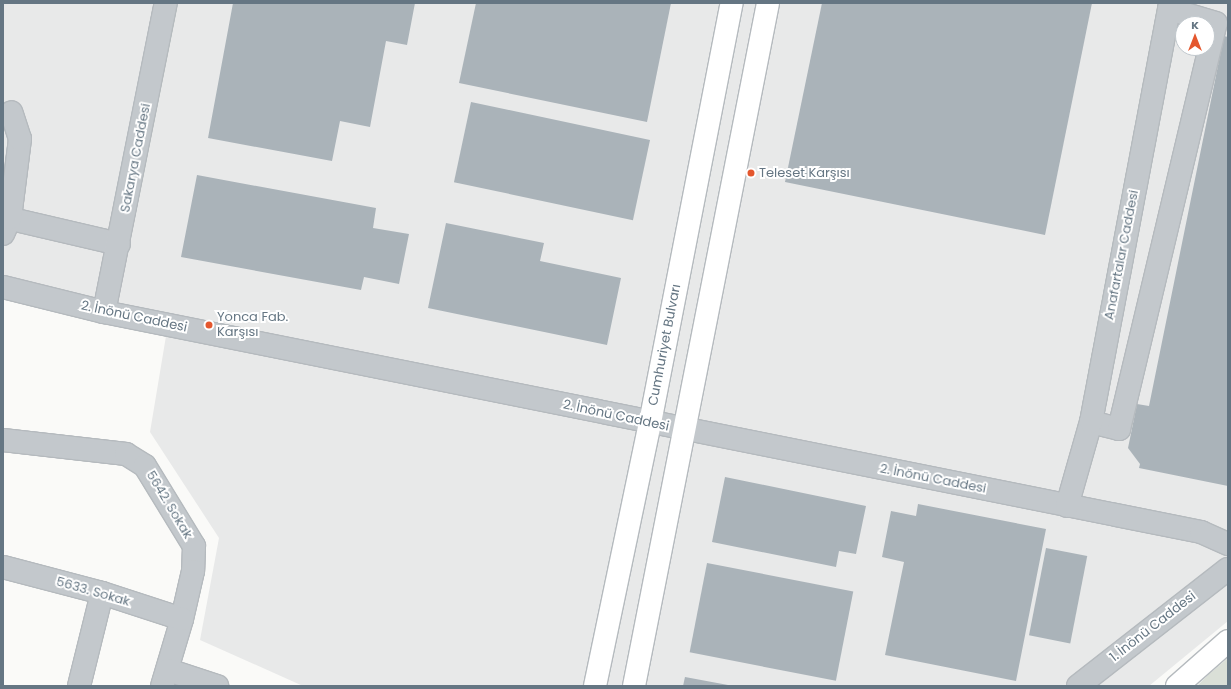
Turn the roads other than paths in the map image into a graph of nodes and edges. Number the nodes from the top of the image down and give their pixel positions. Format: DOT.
graph roads {
  1 [pos="166,3"];
  2 [pos="732,3"];
  3 [pos="768,3"];
  4 [pos="1169,6"];
  5 [pos="11,112"];
  6 [pos="5,223"];
  7 [pos="119,244"];
  8 [pos="3,287"];
  9 [pos="104,312"];
  10 [pos="650,422"];
  11 [pos="1091,422"];
  12 [pos="685,430"];
  13 [pos="3,440"];
  14 [pos="1067,506"];
  15 [pos="1228,544"];
  16 [pos="3,567"];
  17 [pos="1228,569"];
  18 [pos="102,592"];
  19 [pos="182,619"];
  20 [pos="1228,640"];
  21 [pos="165,678"];
  22 [pos="79,686"];
  23 [pos="217,686"];
  24 [pos="595,686"];
  25 [pos="634,686"];
  26 [pos="1078,686"];
  27 [pos="1177,686"];
  1 -- 7 [label="street, Sakarya Caddesi"];
  2 -- 10 [label="main road, Cumhuriyet Bulvarı"];
  3 -- 12 [label="main road"];
  4 -- 11 [label="street, Anafartalar Caddesi"];
  4 -- 11 [label="street"];
  5 -- 6 [label="street"];
  6 -- 7 [label="street"];
  7 -- 9 [label="street, Sakarya Caddesi"];
  8 -- 9 [label="street, 2. İnönü Caddesi"];
  9 -- 10 [label="street, 2. İnönü Caddesi"];
  10 -- 12 [label="street, 2. İnönü Caddesi"];
  10 -- 24 [label="main road, Cumhuriyet Bulvarı"];
  11 -- 14 [label="street, Anafartalar Caddesi"];
  12 -- 14 [label="street, 2. İnönü Caddesi"];
  12 -- 25 [label="main road"];
  13 -- 19 [label="street, 5642. Sokak"];
  14 -- 15 [label="street, 2. İnönü Caddesi"];
  16 -- 18 [label="street, 5633. Sokak"];
  17 -- 26 [label="street, 1. İnönü Caddesi"];
  18 -- 19 [label="street, 5633. Sokak"];
  18 -- 22 [label="street"];
  19 -- 21 [label="street, 5642. Sokak"];
  20 -- 27 [label="main road"];
  21 -- 23 [label="street"];
}
